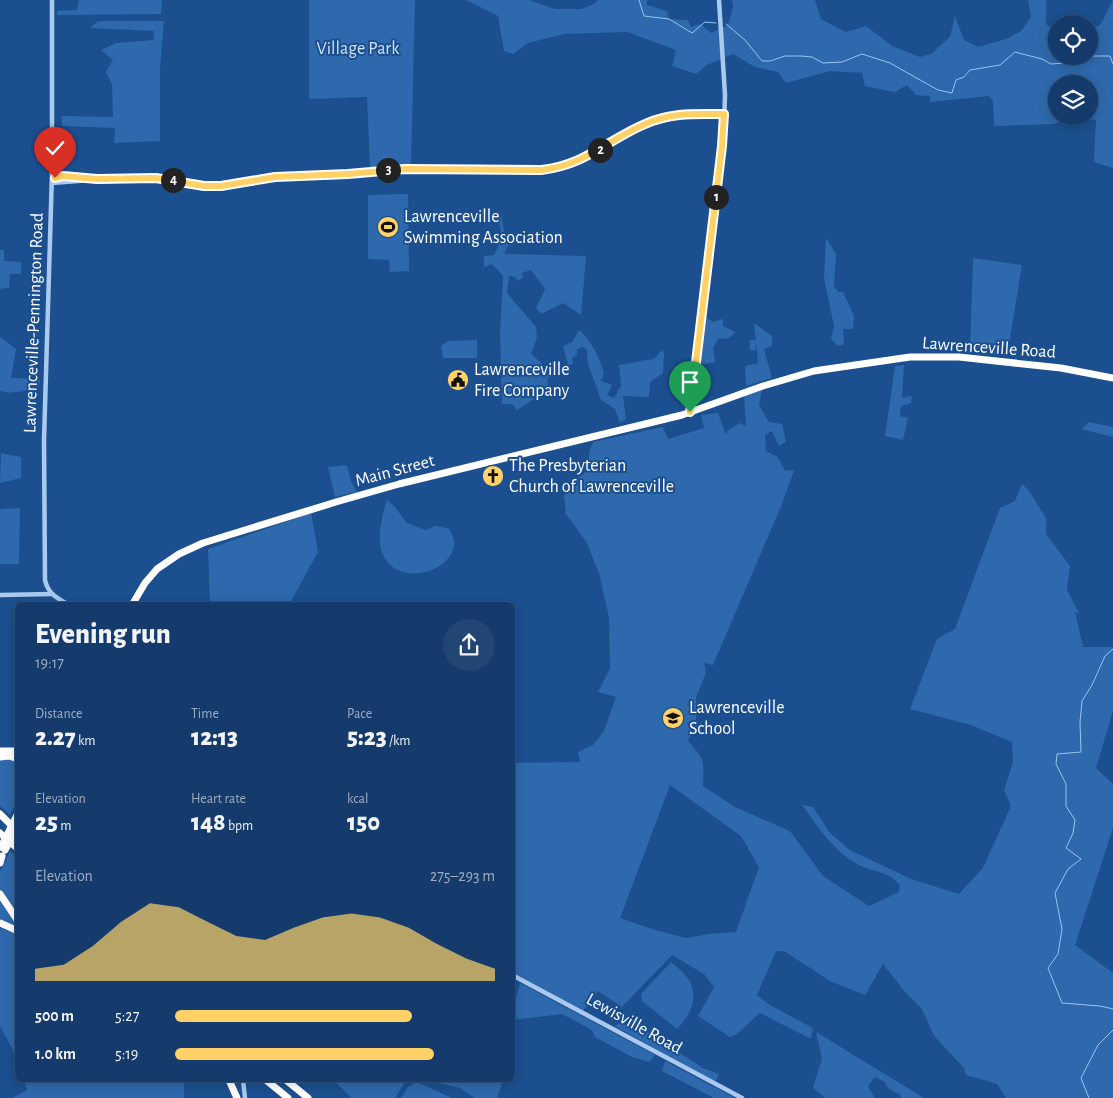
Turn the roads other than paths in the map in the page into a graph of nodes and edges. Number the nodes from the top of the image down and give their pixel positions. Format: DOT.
graph roads {
  1 [pos="52,0"];
  2 [pos="719,0"];
  3 [pos="724,114"];
  4 [pos="52,178"];
  5 [pos="97,179"];
  6 [pos="1113,378"];
  7 [pos="690,412"];
  8 [pos="52,594"];
  9 [pos="0,595"];
  10 [pos="64,602"];
  11 [pos="134,602"];
  12 [pos="0,751"];
  13 [pos="15,751"];
  14 [pos="0,757"];
  15 [pos="15,758"];
  16 [pos="0,810"];
  17 [pos="0,814"];
  18 [pos="15,821"];
  19 [pos="15,827"];
  20 [pos="15,827"];
  21 [pos="15,830"];
  22 [pos="0,835"];
  23 [pos="15,847"];
  24 [pos="2,854"];
  25 [pos="0,894"];
  26 [pos="15,916"];
  27 [pos="0,923"];
  28 [pos="15,930"];
  29 [pos="515,977"];
  30 [pos="230,1082"];
  31 [pos="243,1082"];
  32 [pos="268,1082"];
  33 [pos="288,1082"];
  34 [pos="237,1098"];
  35 [pos="245,1098"];
  36 [pos="288,1098"];
  37 [pos="308,1098"];
  38 [pos="742,1098"];
  1 -- 4 [label="street, Lawrenceville-Pennington Road"];
  2 -- 3 [label="street"];
  3 -- 5 [label="street"];
  3 -- 7 [label="street"];
  4 -- 5 [label="street"];
  4 -- 5 [label="street"];
  4 -- 8 [label="street, Lawrenceville-Pennington Road"];
  6 -- 7 [label="highway, Lawrenceville Road"];
  7 -- 11 [label="highway, Main Street"];
  8 -- 9 [label="street"];
  8 -- 10 [label="street"];
  12 -- 13 [label="highway"];
  14 -- 15 [label="highway"];
  16 -- 19 [label="highway"];
  17 -- 20 [label="highway"];
  18 -- 24 [label="highway, bridge"];
  21 -- 24 [label="highway, bridge"];
  22 -- 23 [label="highway"];
  25 -- 26 [label="highway"];
  27 -- 28 [label="highway"];
  29 -- 38 [label="street, Lewisville Road"];
  30 -- 34 [label="highway"];
  31 -- 35 [label="street"];
  32 -- 36 [label="highway"];
  33 -- 37 [label="highway"];
}
